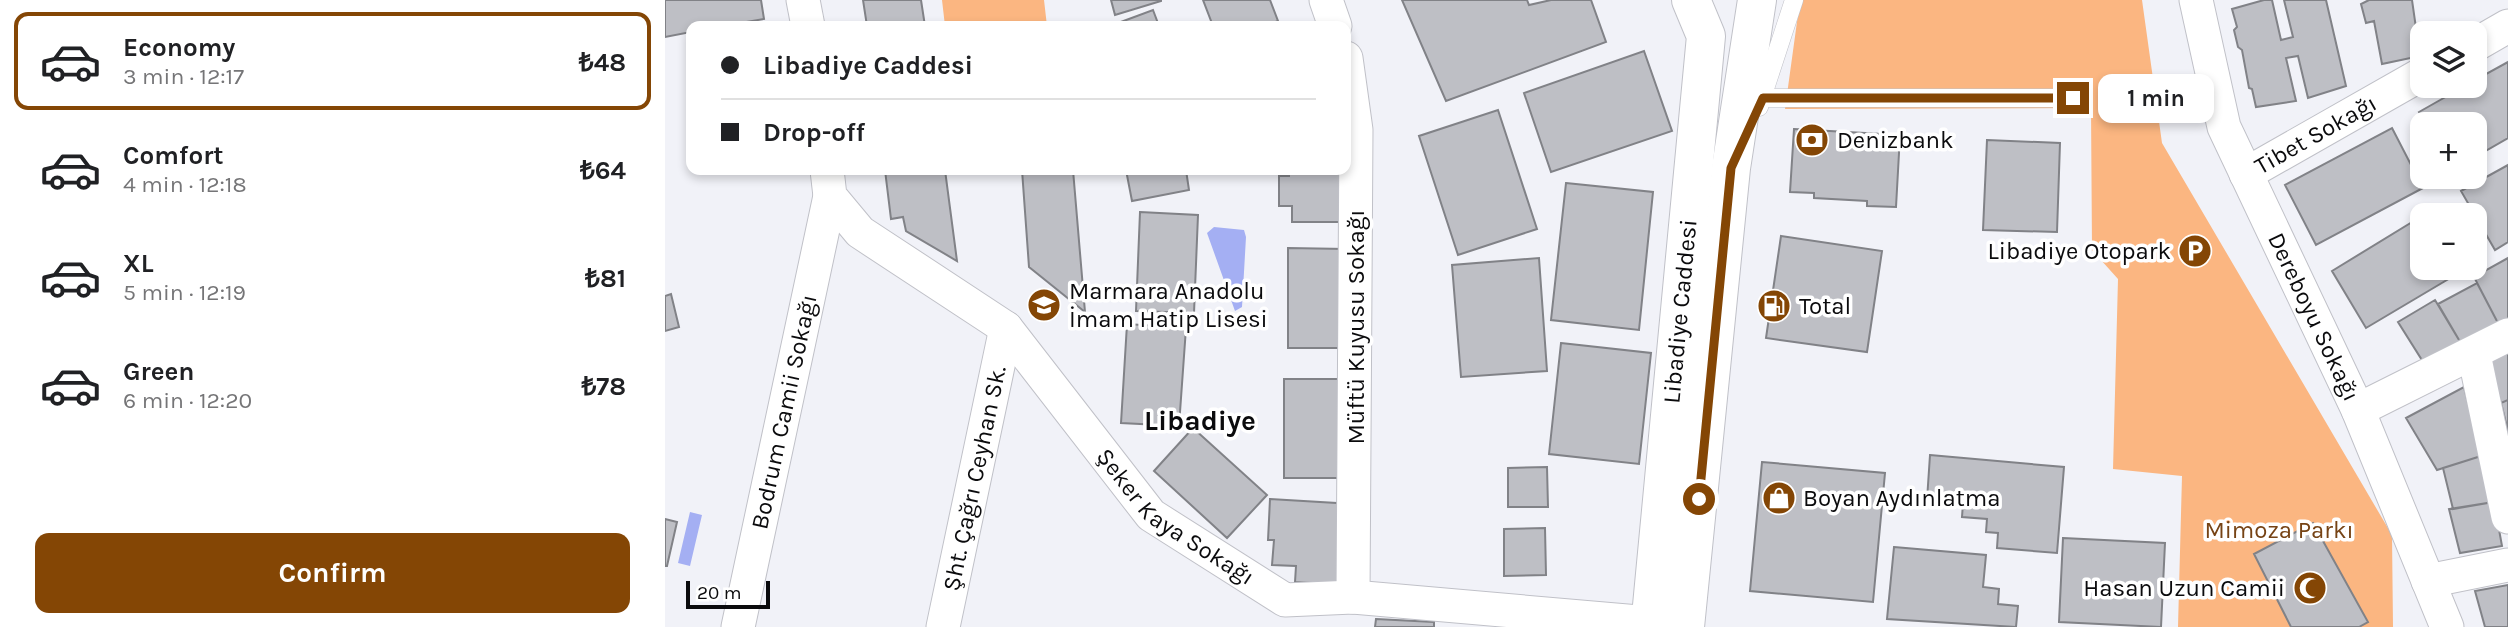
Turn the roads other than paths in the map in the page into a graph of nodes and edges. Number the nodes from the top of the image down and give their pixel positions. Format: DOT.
graph roads {
  1 [pos="803,0"];
  2 [pos="1326,0"];
  3 [pos="1692,0"];
  4 [pos="1757,0"];
  5 [pos="1794,0"];
  6 [pos="2196,0"];
  7 [pos="807,21"];
  8 [pos="1333,21"];
  9 [pos="2508,26"];
  10 [pos="2487,38"];
  11 [pos="2410,81"];
  12 [pos="1351,94"];
  13 [pos="1763,98"];
  14 [pos="2073,98"];
  15 [pos="1731,168"];
  16 [pos="2246,174"];
  17 [pos="828,183"];
  18 [pos="1006,328"];
  19 [pos="2508,335"];
  20 [pos="2474,354"];
  21 [pos="2358,410"];
  22 [pos="2508,517"];
  23 [pos="2508,565"];
  24 [pos="2428,581"];
  25 [pos="1353,597"];
  26 [pos="1461,617"];
  27 [pos="1662,626"];
  28 [pos="738,627"];
  29 [pos="943,627"];
  30 [pos="2447,627"];
  1 -- 7 [label="street"];
  2 -- 8 [label="street"];
  3 -- 27 [label="main road, Libadiye Caddesi"];
  4 -- 15 [label="main road, Libadiye Caddesi"];
  5 -- 13 [label="lane"];
  6 -- 16 [label="street, Dereboyu Sokağı"];
  9 -- 10 [label="street"];
  11 -- 16 [label="street, Tibet Sokağı"];
  12 -- 25 [label="street, Müftü Kuyusu Sokağı"];
  13 -- 14 [label="lane"];
  13 -- 15 [label="lane"];
  15 -- 27 [label="main road, Libadiye Caddesi"];
  16 -- 21 [label="street, Dereboyu Sokağı"];
  17 -- 18 [label="street, Şeker Kaya Sokağı"];
  17 -- 28 [label="street, Bodrum Camii Sokağı"];
  18 -- 25 [label="street, Şeker Kaya Sokağı"];
  18 -- 29 [label="street, Şht. Çağrı Ceyhan Sk."];
  19 -- 20 [label="street"];
  20 -- 21 [label="street"];
  20 -- 22 [label="street"];
  21 -- 24 [label="street, Dereboyu Sokağı"];
  23 -- 24 [label="street"];
  24 -- 30 [label="street, Dereboyu Sokağı"];
  25 -- 26 [label="street, Şeker Kaya Sokağı"];
  26 -- 27 [label="street, Şeker Kaya Sokağı"];
}
